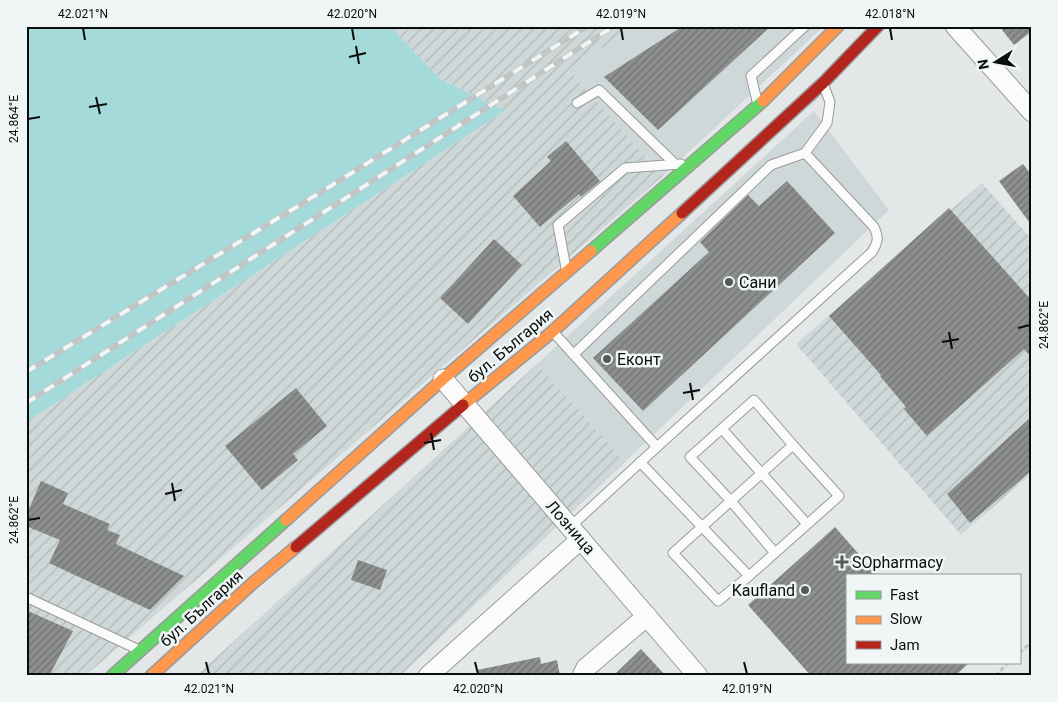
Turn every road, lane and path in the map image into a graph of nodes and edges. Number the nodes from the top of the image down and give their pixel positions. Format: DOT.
graph roads {
  1 [pos="805,26"];
  2 [pos="838,26"];
  3 [pos="878,26"];
  4 [pos="955,26"];
  5 [pos="823,83"];
  6 [pos="1028,99"];
  7 [pos="578,103"];
  8 [pos="758,106"];
  9 [pos="805,153"];
  10 [pos="693,162"];
  11 [pos="675,164"];
  12 [pos="567,272"];
  13 [pos="552,332"];
  14 [pos="574,354"];
  15 [pos="443,379"];
  16 [pos="464,404"];
  17 [pos="722,429"];
  18 [pos="793,445"];
  19 [pos="657,447"];
  20 [pos="640,462"];
  21 [pos="761,473"];
  22 [pos="730,500"];
  23 [pos="807,524"];
  24 [pos="701,526"];
  25 [pos="576,533"];
  26 [pos="775,553"];
  27 [pos="749,576"];
  28 [pos="26,597"];
  29 [pos="647,616"];
  30 [pos="1032,642"];
  31 [pos="140,650"];
  32 [pos="1020,652"];
  33 [pos="167,662"];
  34 [pos="1007,664"];
  35 [pos="112,676"];
  36 [pos="151,676"];
  37 [pos="165,676"];
  38 [pos="428,676"];
  39 [pos="582,676"];
  40 [pos="698,676"];
  41 [pos="994,676"];
  1 -- 8 [label="lane"];
  2 -- 8 [label="main road, бул. България"];
  3 -- 5 [label="main road, бул. България"];
  4 -- 6 [label="street"];
  5 -- 9 [label="lane"];
  5 -- 13 [label="main road, бул. България"];
  7 -- 11 [label="lane"];
  8 -- 10 [label="main road, бул. България"];
  9 -- 14 [label="lane"];
  9 -- 19 [label="lane"];
  10 -- 11 [label="lane"];
  10 -- 12 [label="main road, бул. България"];
  11 -- 12 [label="lane"];
  12 -- 15 [label="main road, бул. България"];
  13 -- 14 [label="lane"];
  13 -- 16 [label="main road, бул. България"];
  14 -- 19 [label="lane"];
  15 -- 16 [label="street, Лозница"];
  15 -- 31 [label="main road, бул. България"];
  16 -- 25 [label="street, Лозница"];
  16 -- 33 [label="main road, бул. България"];
  17 -- 18 [label="lane"];
  17 -- 21 [label="lane"];
  17 -- 22 [label="lane"];
  18 -- 21 [label="lane"];
  18 -- 23 [label="lane"];
  19 -- 20 [label="lane"];
  20 -- 24 [label="lane"];
  20 -- 25 [label="lane"];
  21 -- 22 [label="lane"];
  21 -- 23 [label="lane"];
  22 -- 24 [label="lane"];
  22 -- 26 [label="lane"];
  23 -- 26 [label="lane"];
  24 -- 27 [label="lane"];
  24 -- 27 [label="lane"];
  25 -- 29 [label="street, Лозница"];
  25 -- 38 [label="street"];
  26 -- 27 [label="lane"];
  28 -- 31 [label="lane"];
  29 -- 39 [label="street"];
  29 -- 40 [label="street, Лозница"];
  30 -- 32 [label="path"];
  31 -- 35 [label="main road, бул. България"];
  33 -- 36 [label="main road, бул. България"];
  33 -- 37 [label="lane"];
  34 -- 41 [label="path"];
}
